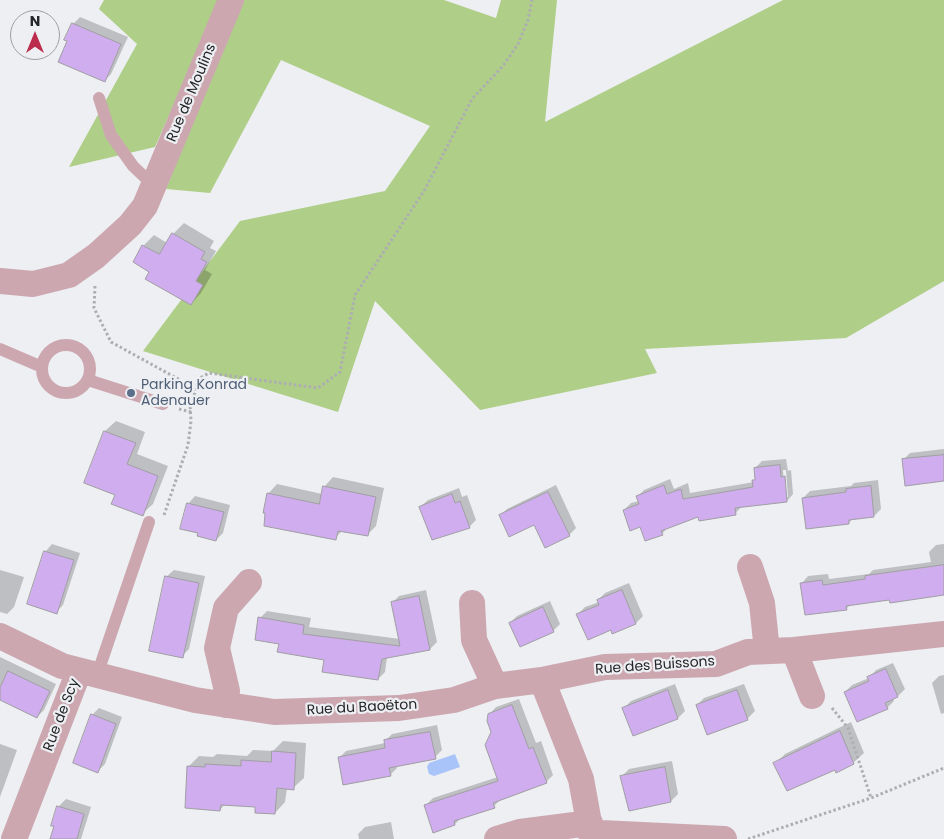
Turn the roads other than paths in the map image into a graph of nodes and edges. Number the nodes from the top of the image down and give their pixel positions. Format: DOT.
graph roads {
  1 [pos="231,0"];
  2 [pos="99,98"];
  3 [pos="154,186"];
  4 [pos="0,281"];
  5 [pos="0,350"];
  6 [pos="42,367"];
  7 [pos="88,380"];
  8 [pos="163,404"];
  9 [pos="149,522"];
  10 [pos="750,567"];
  11 [pos="248,582"];
  12 [pos="472,603"];
  13 [pos="944,634"];
  14 [pos="0,636"];
  15 [pos="794,650"];
  16 [pos="767,651"];
  17 [pos="88,673"];
  18 [pos="542,680"];
  19 [pos="496,686"];
  20 [pos="812,696"];
  21 [pos="226,705"];
  22 [pos="591,833"];
  23 [pos="14,839"];
  24 [pos="497,839"];
  25 [pos="724,839"];
  1 -- 3 [label="street, Rue de Moulins"];
  2 -- 3 [label="lane"];
  3 -- 4 [label="street, Rue de Moulins"];
  5 -- 6 [label="lane"];
  6 -- 7 [label="lane"];
  6 -- 7 [label="lane"];
  7 -- 8 [label="lane"];
  9 -- 17 [label="lane"];
  10 -- 16 [label="street"];
  11 -- 21 [label="street"];
  12 -- 19 [label="street"];
  13 -- 15 [label="street, Rue des Buissons"];
  14 -- 17 [label="street, Rue de Scy"];
  15 -- 16 [label="street, Rue des Buissons"];
  15 -- 20 [label="street"];
  16 -- 18 [label="street, Rue des Buissons"];
  17 -- 21 [label="street, Rue du Baoëton"];
  17 -- 23 [label="street, Rue de Scy"];
  18 -- 19 [label="street, Rue du Baoëton"];
  18 -- 22 [label="street"];
  19 -- 21 [label="street, Rue du Baoëton"];
  22 -- 24 [label="street"];
  22 -- 25 [label="street"];
}
